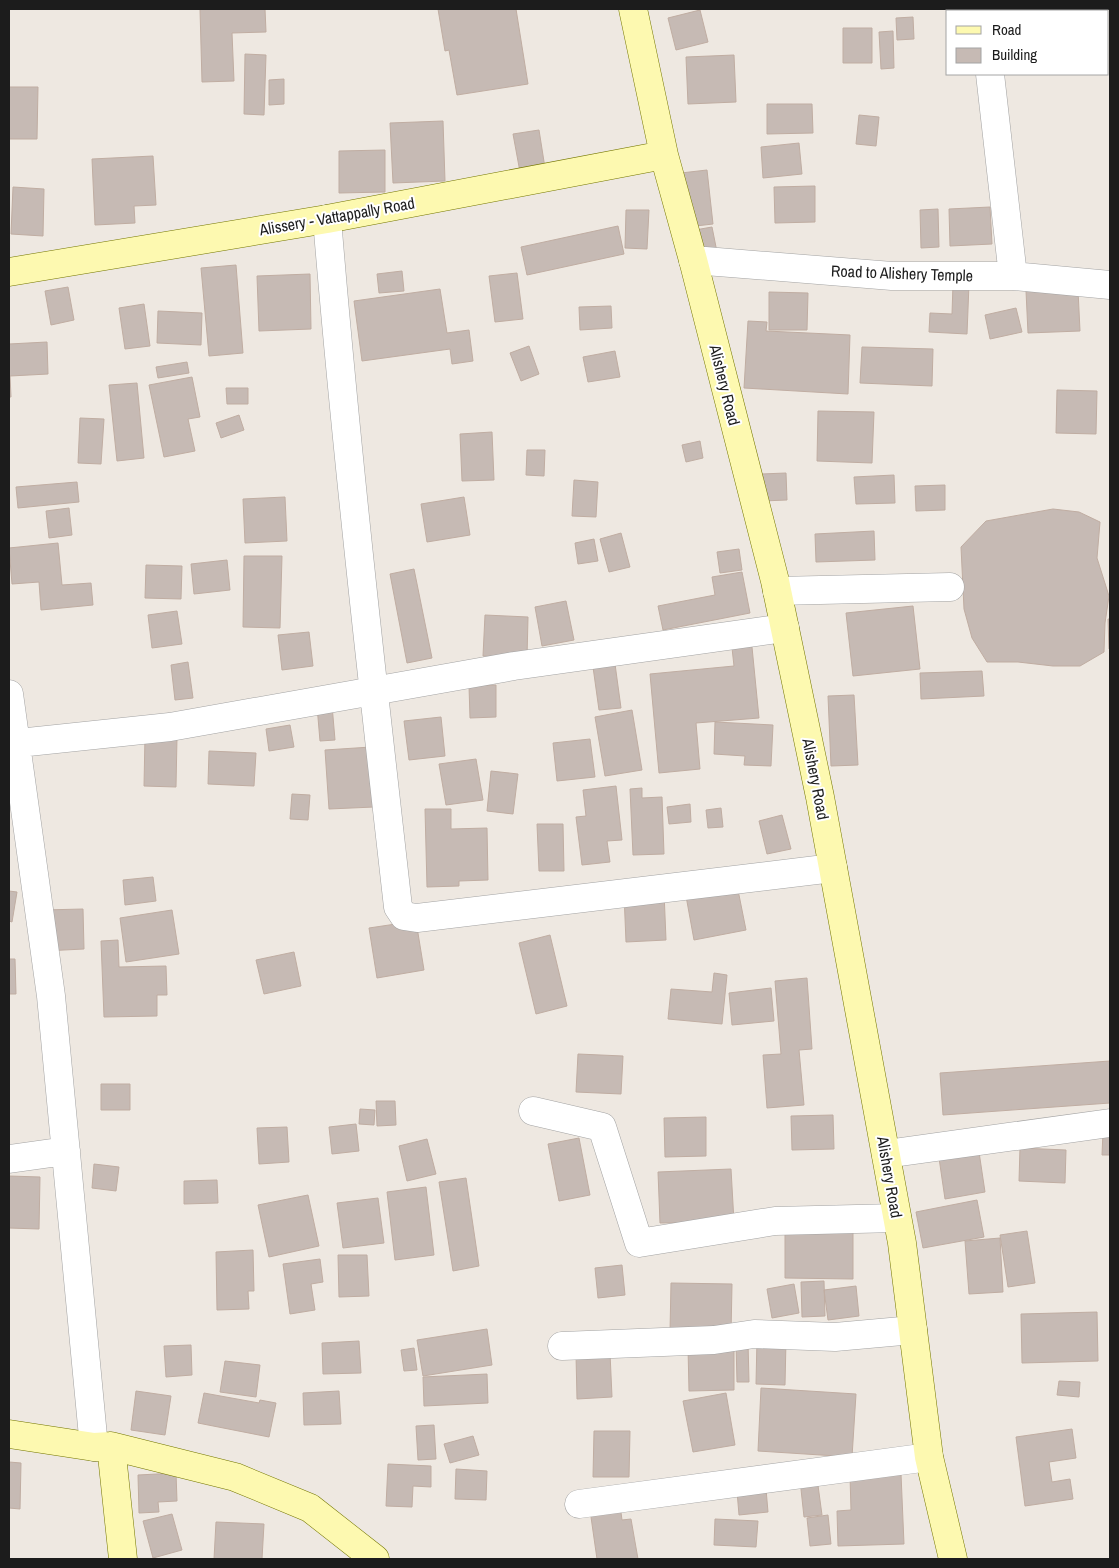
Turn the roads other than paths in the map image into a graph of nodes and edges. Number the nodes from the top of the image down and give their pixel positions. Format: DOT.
graph roads {
  1 [pos="633,9"];
  2 [pos="990,75"];
  3 [pos="664,155"];
  4 [pos="327,219"];
  5 [pos="693,260"];
  6 [pos="9,272"];
  7 [pos="1013,276"];
  8 [pos="1110,285"];
  9 [pos="950,587"];
  10 [pos="777,591"];
  11 [pos="785,628"];
  12 [pos="373,691"];
  13 [pos="9,694"];
  14 [pos="12,743"];
  15 [pos="833,868"];
  16 [pos="533,1111"];
  17 [pos="1110,1123"];
  18 [pos="66,1151"];
  19 [pos="886,1154"];
  20 [pos="9,1159"];
  21 [pos="898,1218"];
  22 [pos="913,1330"];
  23 [pos="562,1346"];
  24 [pos="9,1434"];
  25 [pos="103,1446"];
  26 [pos="929,1457"];
  27 [pos="579,1504"];
  28 [pos="123,1559"];
  29 [pos="375,1559"];
  30 [pos="953,1559"];
  1 -- 3 [label="main road, Alishery Road"];
  2 -- 7 [label="street"];
  3 -- 4 [label="main road, Alissery - Vattappally Road"];
  3 -- 5 [label="main road, Alishery Road"];
  4 -- 6 [label="main road, Alissery - Vattappally Road"];
  4 -- 12 [label="street"];
  5 -- 7 [label="street, Road to Alishery Temple"];
  5 -- 10 [label="main road, Alishery Road"];
  7 -- 8 [label="street, Road to Alishery Temple"];
  9 -- 10 [label="street"];
  10 -- 11 [label="main road, Alishery Road"];
  11 -- 12 [label="street"];
  11 -- 15 [label="main road, Alishery Road"];
  12 -- 14 [label="street"];
  12 -- 15 [label="street"];
  13 -- 14 [label="street"];
  14 -- 18 [label="street"];
  15 -- 19 [label="main road, Alishery Road"];
  16 -- 21 [label="street"];
  17 -- 19 [label="street"];
  18 -- 20 [label="street"];
  18 -- 25 [label="street"];
  19 -- 21 [label="main road, Alishery Road"];
  21 -- 22 [label="main road, Alishery Road"];
  22 -- 23 [label="street"];
  22 -- 26 [label="main road, Alishery Road"];
  24 -- 25 [label="main road"];
  25 -- 28 [label="main road"];
  25 -- 29 [label="main road"];
  26 -- 27 [label="street"];
  26 -- 30 [label="main road, Alishery Road"];
}
